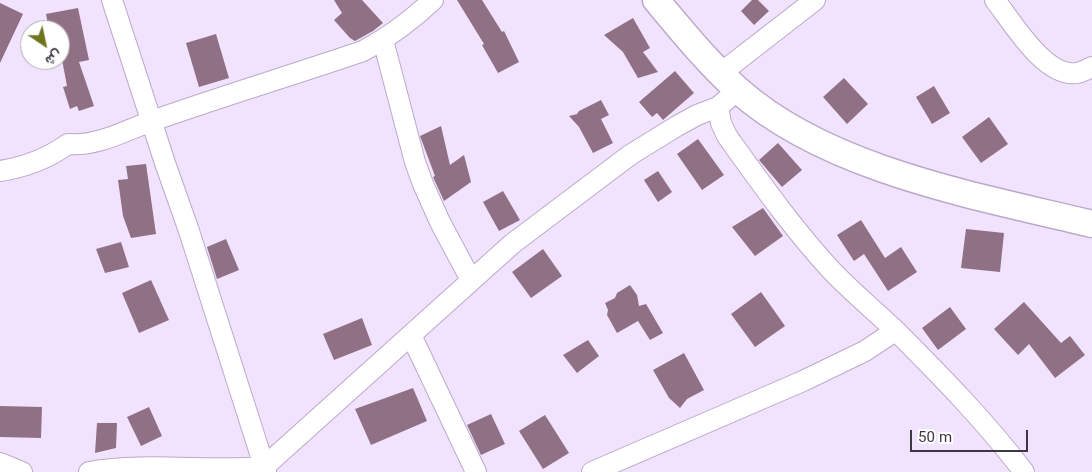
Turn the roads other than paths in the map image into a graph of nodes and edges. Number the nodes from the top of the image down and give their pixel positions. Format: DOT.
graph roads {
  1 [pos="112,0"];
  2 [pos="433,0"];
  3 [pos="656,0"];
  4 [pos="815,0"];
  5 [pos="995,0"];
  6 [pos="383,40"];
  7 [pos="1092,67"];
  8 [pos="729,82"];
  9 [pos="718,107"];
  10 [pos="152,121"];
  11 [pos="0,172"];
  12 [pos="1092,224"];
  13 [pos="471,280"];
  14 [pos="895,331"];
  15 [pos="411,336"];
  16 [pos="0,463"];
  17 [pos="265,469"];
  18 [pos="22,472"];
  19 [pos="89,472"];
  20 [pos="476,472"];
  21 [pos="592,472"];
  22 [pos="1024,472"];
  1 -- 10 [label="street"];
  2 -- 6 [label="street"];
  3 -- 8 [label="main road"];
  4 -- 8 [label="street"];
  5 -- 7 [label="street"];
  6 -- 10 [label="street"];
  6 -- 13 [label="street"];
  8 -- 9 [label="street"];
  8 -- 12 [label="main road"];
  9 -- 13 [label="street"];
  9 -- 14 [label="street"];
  10 -- 11 [label="street"];
  10 -- 17 [label="street"];
  13 -- 15 [label="street"];
  14 -- 21 [label="street"];
  14 -- 22 [label="street"];
  15 -- 17 [label="street"];
  15 -- 20 [label="street"];
  16 -- 18 [label="street"];
  17 -- 19 [label="street"];
}
